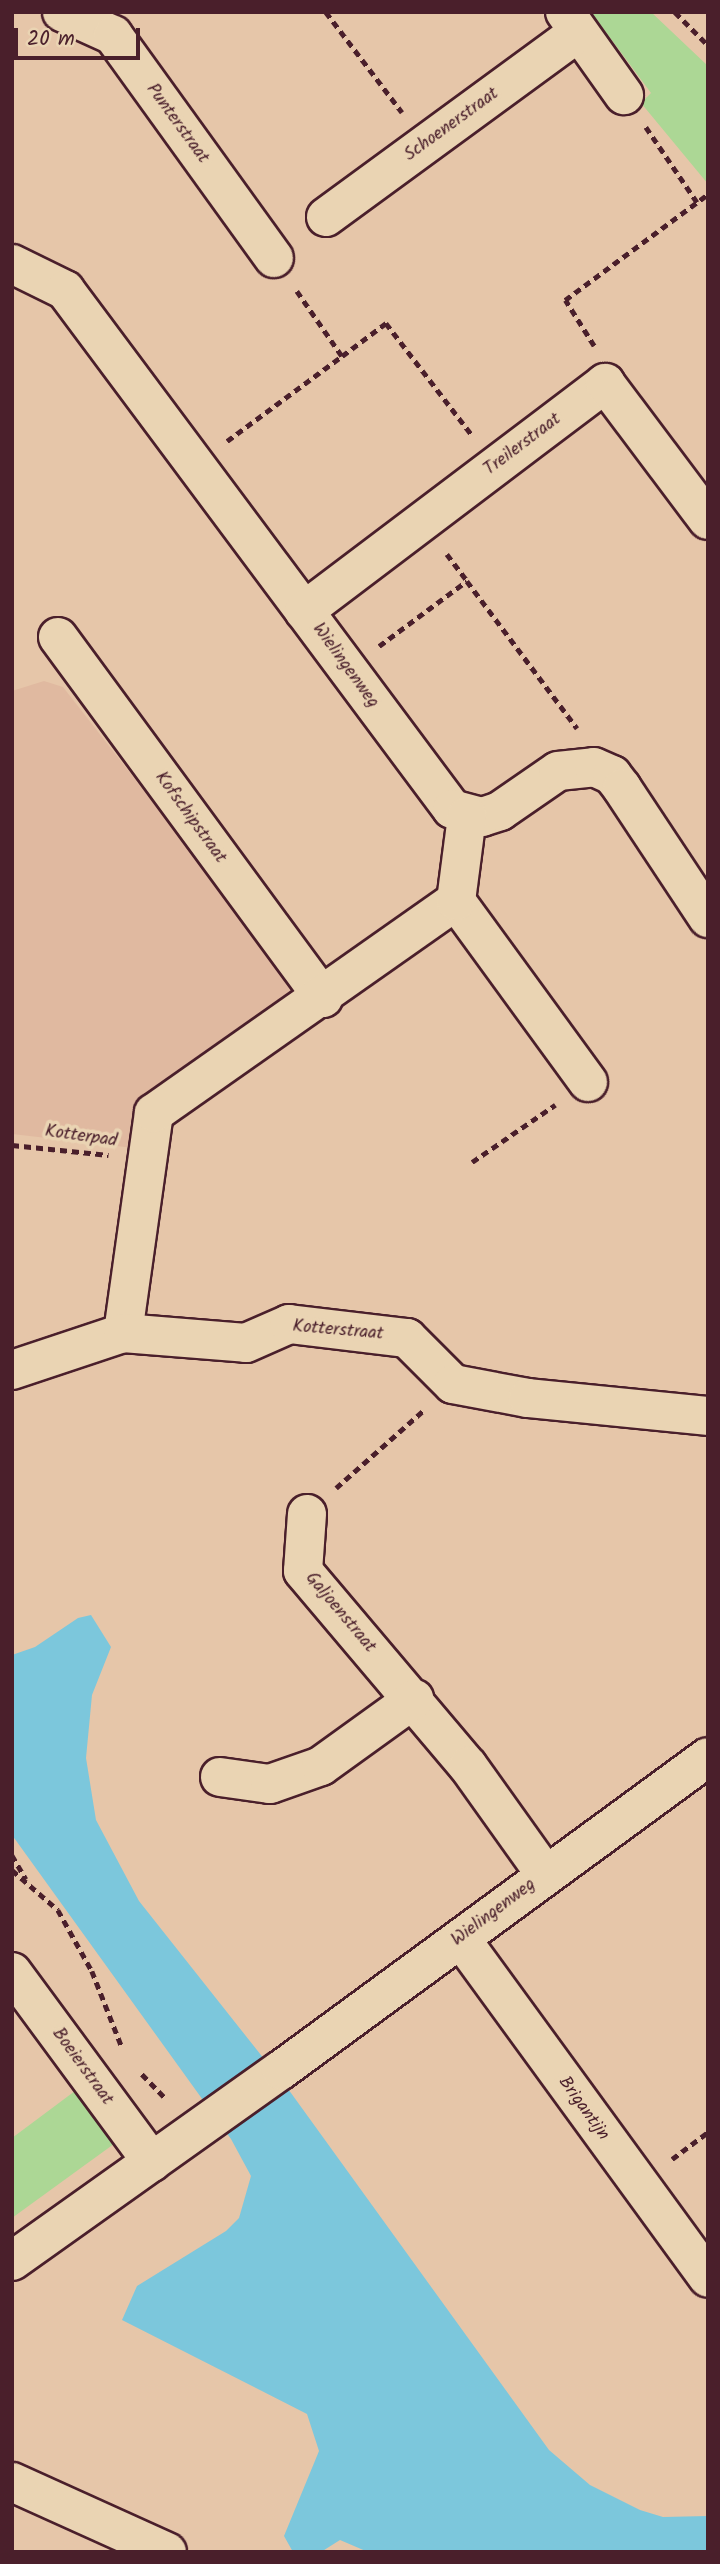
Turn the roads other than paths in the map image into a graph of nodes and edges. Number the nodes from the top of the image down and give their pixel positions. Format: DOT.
graph roads {
  1 [pos="62,12"];
  2 [pos="572,22"];
  3 [pos="624,95"];
  4 [pos="326,217"];
  5 [pos="274,258"];
  6 [pos="12,264"];
  7 [pos="708,520"];
  8 [pos="304,611"];
  9 [pos="58,638"];
  10 [pos="467,816"];
  11 [pos="456,901"];
  12 [pos="708,918"];
  13 [pos="323,998"];
  14 [pos="588,1082"];
  15 [pos="123,1333"];
  16 [pos="12,1370"];
  17 [pos="708,1416"];
  18 [pos="307,1514"];
  19 [pos="414,1699"];
  20 [pos="708,1757"];
  21 [pos="220,1777"];
  22 [pos="545,1874"];
  23 [pos="461,1939"];
  24 [pos="12,1972"];
  25 [pos="152,2162"];
  26 [pos="12,2260"];
  27 [pos="708,2278"];
  28 [pos="12,2482"];
  29 [pos="167,2552"];
  1 -- 5 [label="street, Punterstraat"];
  2 -- 3 [label="street, Schoenerstraat"];
  2 -- 4 [label="street, Schoenerstraat"];
  6 -- 8 [label="street, Wielingenweg"];
  7 -- 8 [label="street, Treilerstraat"];
  8 -- 10 [label="street, Wielingenweg"];
  9 -- 13 [label="street, Kofschipstraat"];
  10 -- 11 [label="street"];
  10 -- 12 [label="street"];
  11 -- 13 [label="street"];
  11 -- 14 [label="street"];
  13 -- 15 [label="street"];
  15 -- 16 [label="street, Kotterstraat"];
  15 -- 17 [label="street, Kotterstraat"];
  18 -- 19 [label="street, Galjoenstraat"];
  19 -- 21 [label="street"];
  19 -- 22 [label="street, Galjoenstraat"];
  20 -- 22 [label="street, Wielingenweg"];
  22 -- 23 [label="street, Wielingenweg"];
  23 -- 25 [label="street, Wielingenweg"];
  23 -- 27 [label="street, Brigantijn"];
  24 -- 25 [label="street, Boeierstraat"];
  25 -- 26 [label="street"];
  28 -- 29 [label="street"];
}
